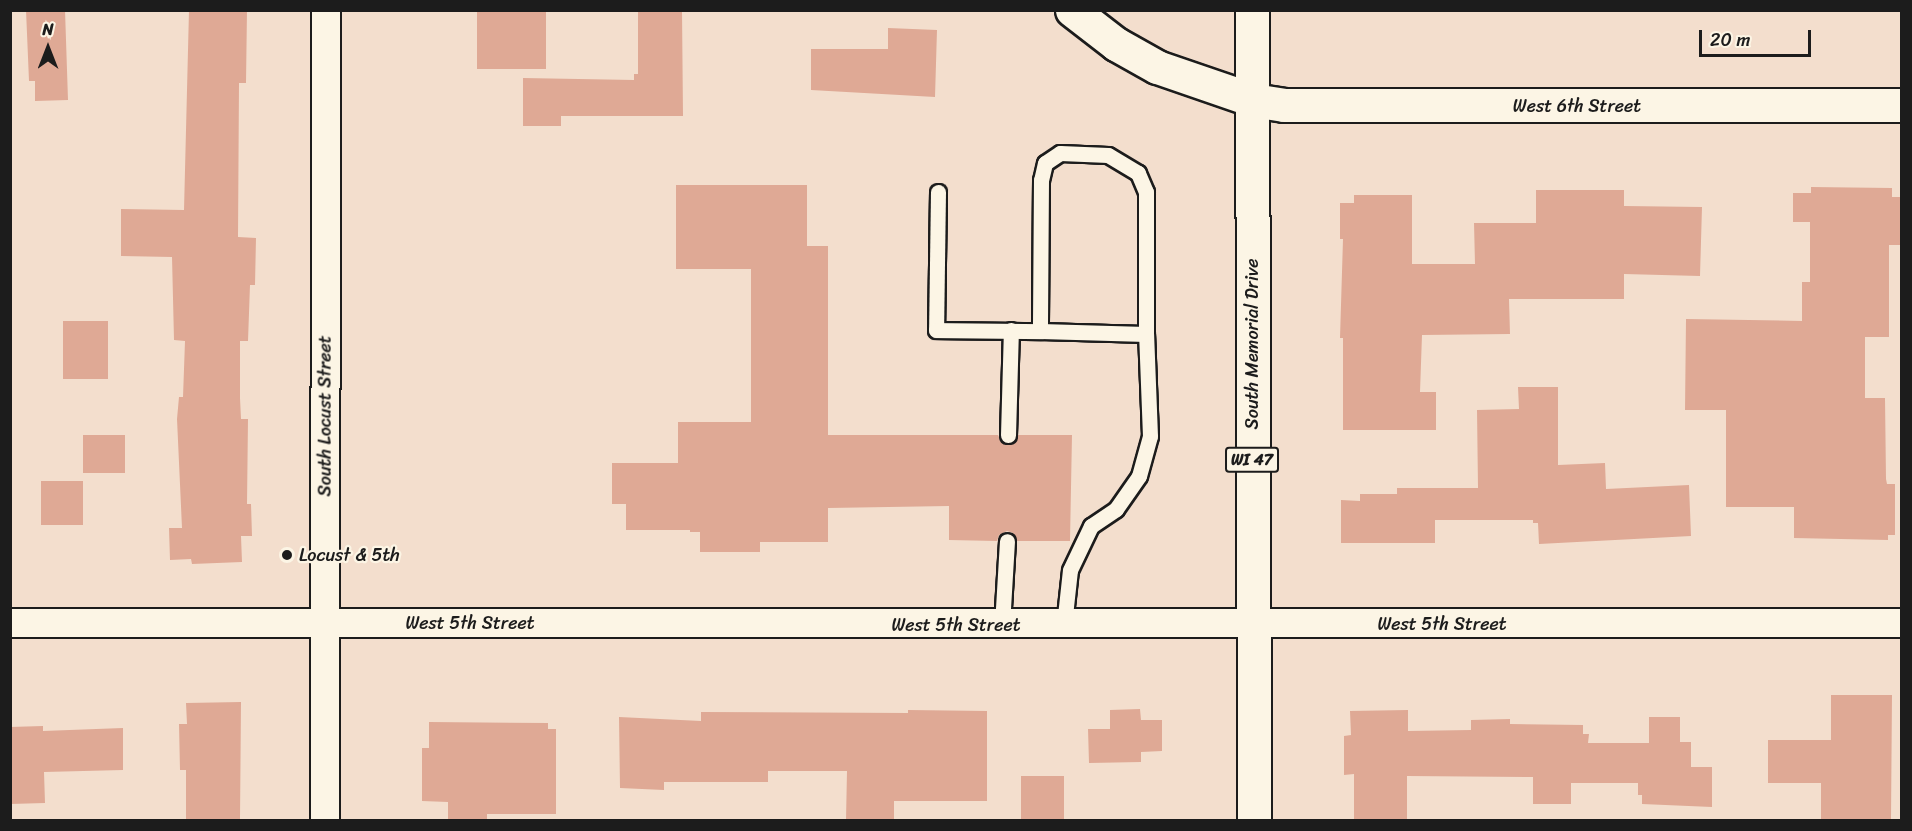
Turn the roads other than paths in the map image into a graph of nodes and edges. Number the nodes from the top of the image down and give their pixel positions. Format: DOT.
graph roads {
  1 [pos="326,10"];
  2 [pos="1072,10"];
  3 [pos="1252,10"];
  4 [pos="1253,100"];
  5 [pos="1902,105"];
  6 [pos="938,192"];
  7 [pos="1011,330"];
  8 [pos="1040,331"];
  9 [pos="1146,334"];
  10 [pos="1008,435"];
  11 [pos="1006,541"];
  12 [pos="10,623"];
  13 [pos="1902,623"];
  14 [pos="324,624"];
  15 [pos="1002,625"];
  16 [pos="1064,625"];
  17 [pos="1252,625"];
  18 [pos="325,820"];
  19 [pos="1254,820"];
  1 -- 14 [label="street, South Locust Street"];
  2 -- 4 [label="main road, West 6th Street"];
  3 -- 4 [label="main road, South Memorial Drive / WI 47"];
  4 -- 5 [label="main road, West 6th Street"];
  4 -- 17 [label="main road, South Memorial Drive / WI 47"];
  6 -- 7 [label="lane"];
  7 -- 8 [label="lane"];
  7 -- 10 [label="lane"];
  8 -- 9 [label="lane"];
  8 -- 9 [label="lane"];
  9 -- 16 [label="lane"];
  11 -- 15 [label="lane"];
  12 -- 14 [label="street, West 5th Street"];
  13 -- 17 [label="street, West 5th Street"];
  14 -- 15 [label="street, West 5th Street"];
  14 -- 18 [label="street, South Locust Street"];
  15 -- 16 [label="street, West 5th Street"];
  16 -- 17 [label="street, West 5th Street"];
  17 -- 19 [label="main road, South Memorial Drive / WI 47"];
}
